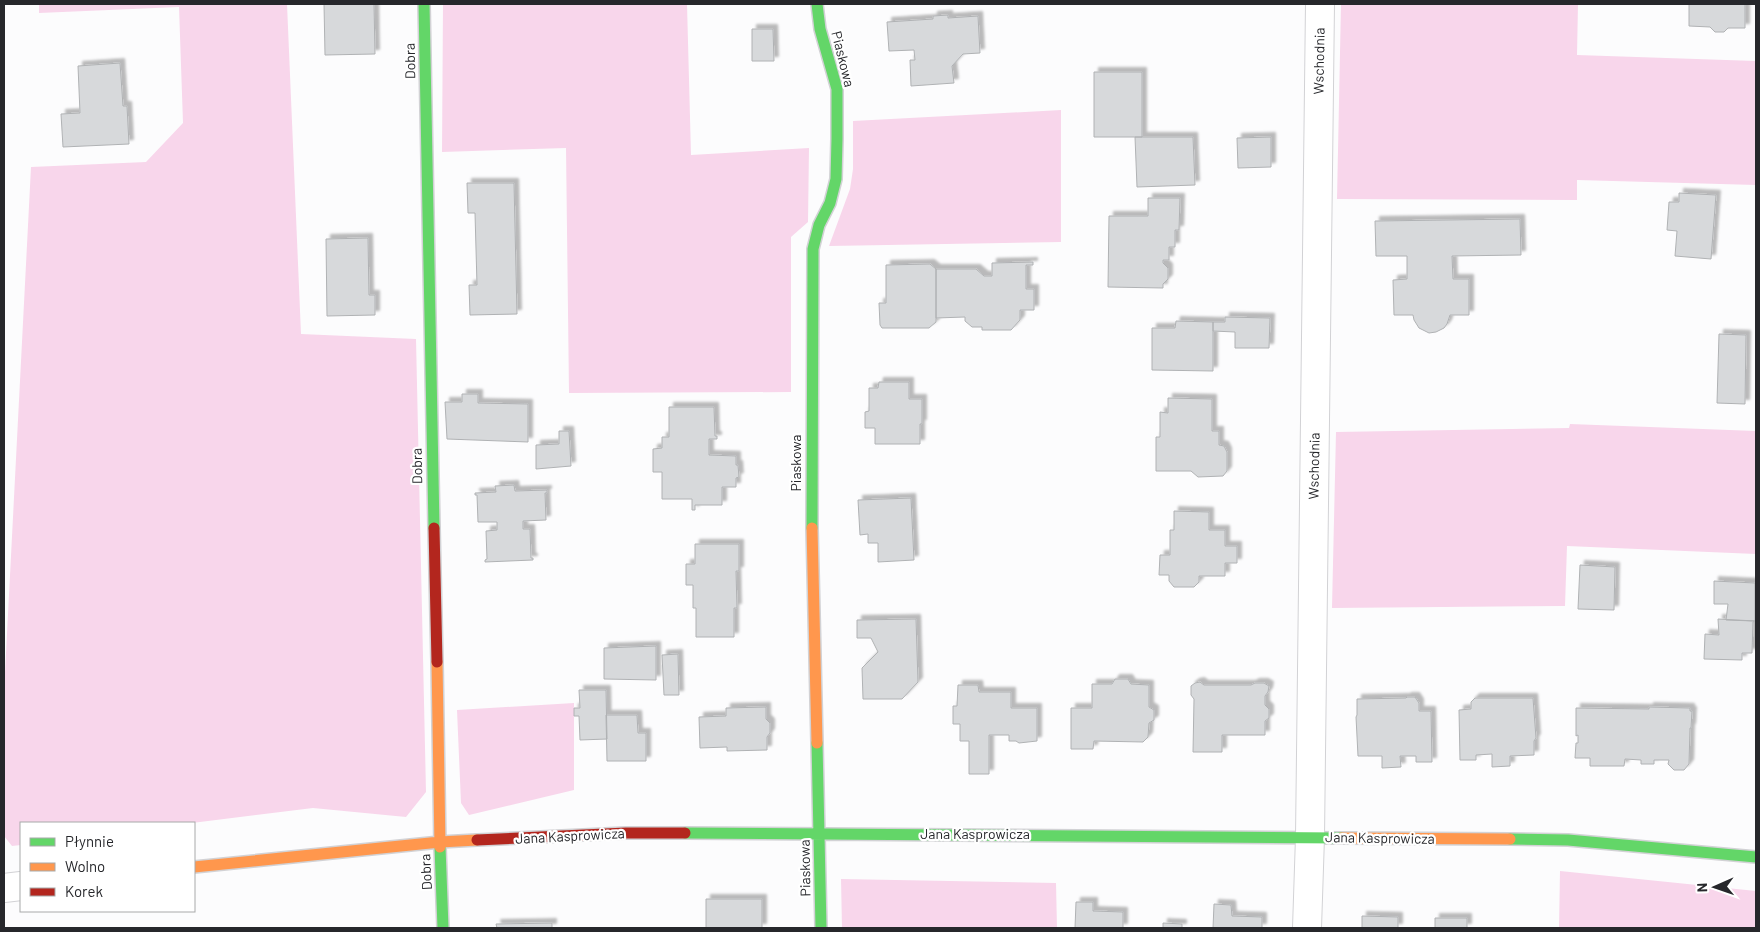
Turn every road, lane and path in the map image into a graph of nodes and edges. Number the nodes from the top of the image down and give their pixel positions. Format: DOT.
graph roads {
  1 [pos="424,4"];
  2 [pos="817,4"];
  3 [pos="1320,4"];
  4 [pos="820,833"];
  5 [pos="1310,837"];
  6 [pos="440,842"];
  7 [pos="1756,857"];
  8 [pos="195,867"];
  9 [pos="20,886"];
  10 [pos="4,888"];
  11 [pos="443,928"];
  12 [pos="821,928"];
  13 [pos="1307,928"];
  1 -- 6 [label="street, Dobra"];
  2 -- 4 [label="street, Piaskowa"];
  3 -- 5 [label="street, Wschodnia"];
  4 -- 5 [label="street, Jana Kasprowicza"];
  4 -- 6 [label="street, Jana Kasprowicza"];
  4 -- 12 [label="street, Piaskowa"];
  5 -- 7 [label="street, Jana Kasprowicza"];
  5 -- 13 [label="street, Wschodnia"];
  6 -- 8 [label="street, Jana Kasprowicza"];
  6 -- 11 [label="street, Dobra"];
  9 -- 10 [label="street"];
}
